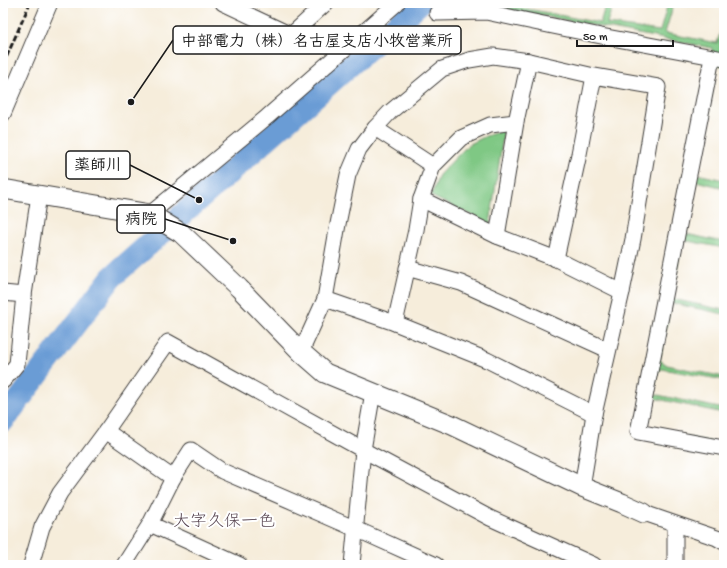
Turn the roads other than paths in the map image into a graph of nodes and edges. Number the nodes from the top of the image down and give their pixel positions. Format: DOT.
graph roads {
  1 [pos="50,3"];
  2 [pos="223,3"];
  3 [pos="326,3"];
  4 [pos="397,3"];
  5 [pos="437,13"];
  6 [pos="718,59"];
  7 [pos="529,61"];
  8 [pos="594,76"];
  9 [pos="3,114"];
  10 [pos="516,122"];
  11 [pos="375,128"];
  12 [pos="433,166"];
  13 [pos="3,189"];
  14 [pos="38,195"];
  15 [pos="421,199"];
  16 [pos="150,214"];
  17 [pos="497,236"];
  18 [pos="556,259"];
  19 [pos="408,268"];
  20 [pos="622,292"];
  21 [pos="3,293"];
  22 [pos="24,296"];
  23 [pos="325,299"];
  24 [pos="395,323"];
  25 [pos="608,350"];
  26 [pos="301,352"];
  27 [pos="10,363"];
  28 [pos="3,381"];
  29 [pos="373,392"];
  30 [pos="594,414"];
  31 [pos="106,431"];
  32 [pos="724,448"];
  33 [pos="363,450"];
  34 [pos="173,478"];
  35 [pos="582,487"];
  36 [pos="644,513"];
  37 [pos="150,524"];
  38 [pos="675,525"];
  39 [pos="356,529"];
  40 [pos="724,542"];
  41 [pos="32,565"];
  42 [pos="124,565"];
  43 [pos="240,565"];
  44 [pos="352,565"];
  45 [pos="436,565"];
  46 [pos="594,565"];
  47 [pos="675,565"];
  1 -- 9 [label="street"];
  2 -- 3 [label="street"];
  4 -- 16 [label="street"];
  5 -- 6 [label="street"];
  6 -- 32 [label="street"];
  7 -- 8 [label="street"];
  7 -- 10 [label="street"];
  7 -- 11 [label="street"];
  8 -- 18 [label="street"];
  8 -- 20 [label="street"];
  10 -- 12 [label="street"];
  10 -- 17 [label="street"];
  11 -- 12 [label="street"];
  11 -- 23 [label="street"];
  12 -- 15 [label="street"];
  13 -- 14 [label="street"];
  14 -- 16 [label="street"];
  14 -- 22 [label="street"];
  15 -- 17 [label="street"];
  15 -- 19 [label="street"];
  16 -- 26 [label="street"];
  17 -- 18 [label="street"];
  18 -- 20 [label="street"];
  19 -- 24 [label="street"];
  19 -- 25 [label="street"];
  20 -- 25 [label="street"];
  21 -- 22 [label="street"];
  22 -- 27 [label="street"];
  23 -- 24 [label="street"];
  23 -- 26 [label="street"];
  24 -- 30 [label="street"];
  25 -- 30 [label="street"];
  26 -- 29 [label="street"];
  27 -- 28 [label="street"];
  29 -- 33 [label="street"];
  29 -- 35 [label="street"];
  30 -- 35 [label="street"];
  31 -- 33 [label="street"];
  31 -- 34 [label="street"];
  31 -- 41 [label="street"];
  33 -- 39 [label="street"];
  33 -- 46 [label="street"];
  34 -- 37 [label="street"];
  34 -- 39 [label="street"];
  35 -- 36 [label="street"];
  36 -- 38 [label="street"];
  37 -- 42 [label="street"];
  37 -- 43 [label="street"];
  38 -- 40 [label="street"];
  38 -- 47 [label="street"];
  39 -- 44 [label="street"];
  39 -- 45 [label="street"];
}
